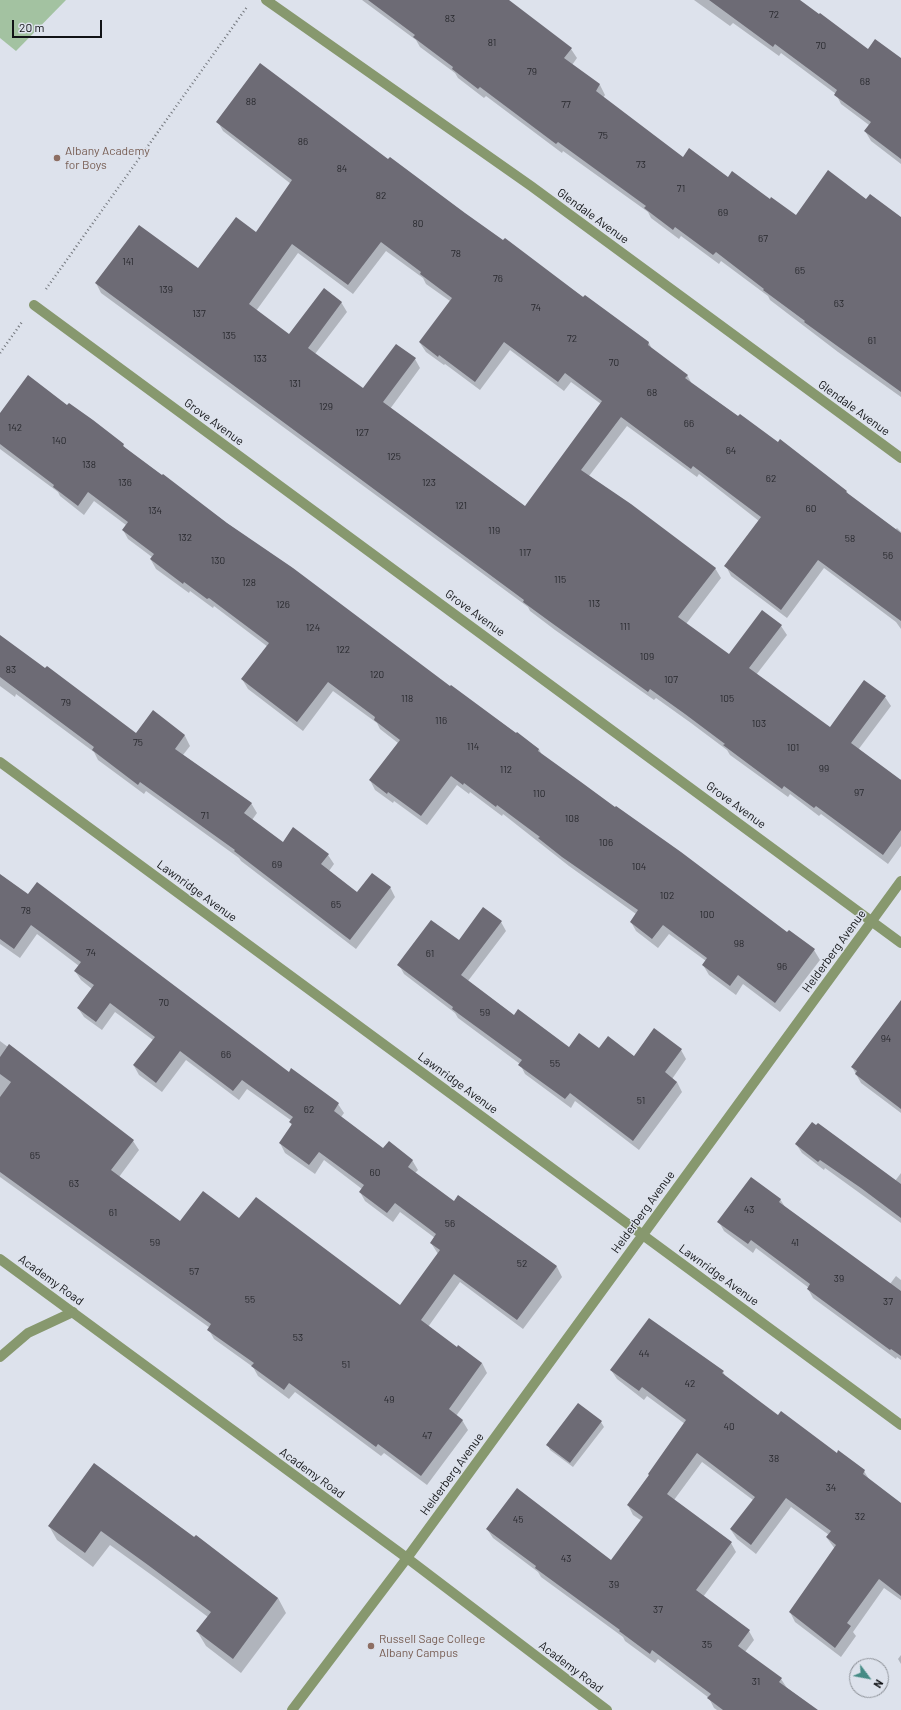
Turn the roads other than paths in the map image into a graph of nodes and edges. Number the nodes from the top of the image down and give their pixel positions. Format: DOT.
graph roads {
  1 [pos="266,0"];
  2 [pos="34,305"];
  3 [pos="901,458"];
  4 [pos="0,762"];
  5 [pos="901,882"];
  6 [pos="872,921"];
  7 [pos="901,943"];
  8 [pos="642,1236"];
  9 [pos="0,1259"];
  10 [pos="73,1312"];
  11 [pos="0,1357"];
  12 [pos="901,1425"];
  13 [pos="407,1558"];
  14 [pos="292,1710"];
  15 [pos="607,1710"];
  1 -- 3 [label="street, Glendale Avenue"];
  2 -- 6 [label="street, Grove Avenue"];
  4 -- 8 [label="street, Lawnridge Avenue"];
  5 -- 6 [label="street, Helderberg Avenue"];
  6 -- 7 [label="street, Grove Avenue"];
  6 -- 8 [label="street, Helderberg Avenue"];
  8 -- 12 [label="street, Lawnridge Avenue"];
  8 -- 13 [label="street, Helderberg Avenue"];
  9 -- 10 [label="street, Academy Road"];
  10 -- 11 [label="street"];
  10 -- 13 [label="street, Academy Road"];
  13 -- 14 [label="street, Helderberg Avenue"];
  13 -- 15 [label="street, Academy Road"];
}
